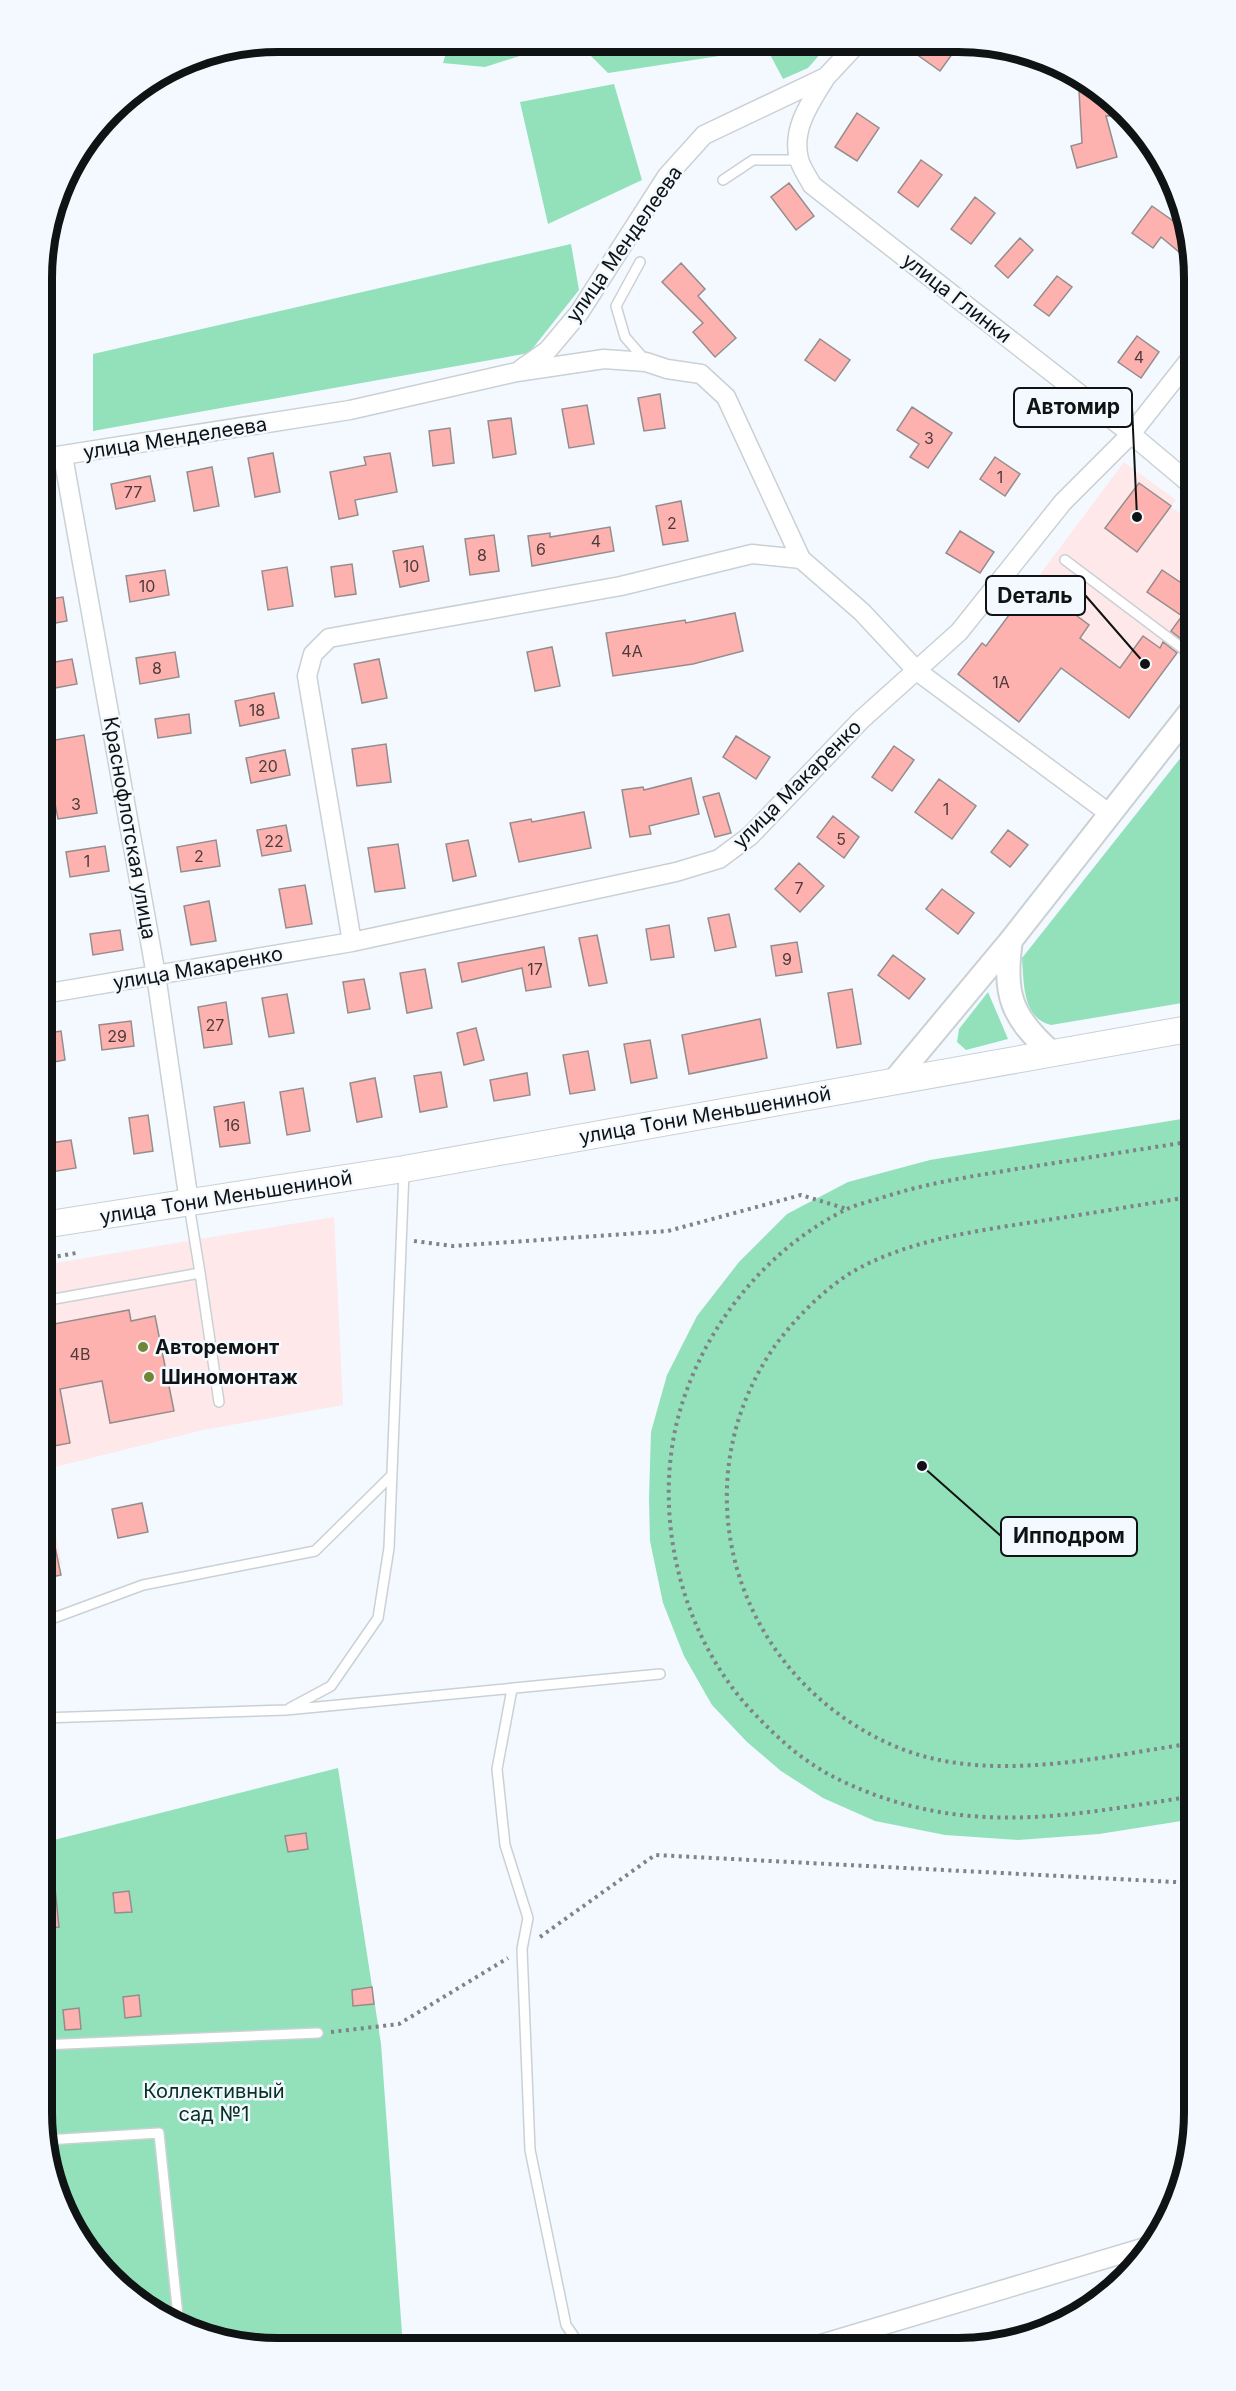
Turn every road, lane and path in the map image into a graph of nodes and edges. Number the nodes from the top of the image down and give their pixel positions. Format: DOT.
graph roads {
  1 [pos="849,52"];
  2 [pos="826,77"];
  3 [pos="799,160"];
  4 [pos="723,180"];
  5 [pos="640,262"];
  6 [pos="646,362"];
  7 [pos="1184,367"];
  8 [pos="517,372"];
  9 [pos="1131,434"];
  10 [pos="63,456"];
  11 [pos="52,457"];
  12 [pos="1184,479"];
  13 [pos="801,559"];
  14 [pos="1065,560"];
  15 [pos="1184,649"];
  16 [pos="917,671"];
  17 [pos="1184,720"];
  18 [pos="1110,814"];
  19 [pos="1012,939"];
  20 [pos="352,942"];
  21 [pos="156,975"];
  22 [pos="52,992"];
  23 [pos="1184,1030"];
  24 [pos="1052,1053"];
  25 [pos="893,1082"];
  26 [pos="1184,1143"];
  27 [pos="404,1168"];
  28 [pos="1184,1198"];
  29 [pos="189,1202"];
  30 [pos="847,1209"];
  31 [pos="52,1224"];
  32 [pos="401,1239"];
  33 [pos="76,1253"];
  34 [pos="52,1257"];
  35 [pos="200,1273"];
  36 [pos="52,1299"];
  37 [pos="219,1402"];
  38 [pos="392,1475"];
  39 [pos="52,1618"];
  40 [pos="660,1674"];
  41 [pos="512,1689"];
  42 [pos="286,1710"];
  43 [pos="52,1718"];
  44 [pos="1184,1745"];
  45 [pos="1184,1797"];
  46 [pos="1184,1882"];
  47 [pos="522,1949"];
  48 [pos="318,2033"];
  49 [pos="52,2045"];
  50 [pos="54,2140"];
  51 [pos="1137,2249"];
  52 [pos="178,2314"];
  53 [pos="575,2338"];
  54 [pos="841,2338"];
  1 -- 2 [label="street, улица Менделеева"];
  2 -- 3 [label="street, улица Глинки"];
  2 -- 8 [label="street, улица Менделеева"];
  3 -- 4 [label="lane"];
  3 -- 9 [label="street, улица Глинки"];
  5 -- 6 [label="lane"];
  6 -- 8 [label="street, улица Менделеева"];
  6 -- 13 [label="street, улица Менделеева"];
  7 -- 9 [label="street, улица Макаренко"];
  8 -- 10 [label="street, улица Менделеева"];
  9 -- 12 [label="street, улица Глинки"];
  9 -- 16 [label="street, улица Макаренко"];
  10 -- 11 [label="street, улица Менделеева"];
  10 -- 21 [label="street, Краснофлотская улица"];
  13 -- 16 [label="street"];
  13 -- 20 [label="street"];
  14 -- 15 [label="lane"];
  16 -- 18 [label="street"];
  16 -- 20 [label="street, улица Макаренко"];
  17 -- 18 [label="street"];
  18 -- 19 [label="street"];
  19 -- 24 [label="street"];
  19 -- 25 [label="street"];
  20 -- 21 [label="street, улица Макаренко"];
  21 -- 22 [label="street, улица Макаренко"];
  21 -- 29 [label="street, Краснофлотская улица"];
  23 -- 24 [label="main road, улица Тони Меньшениной"];
  24 -- 25 [label="main road, улица Тони Меньшениной"];
  25 -- 27 [label="main road, улица Тони Меньшениной"];
  26 -- 30 [label="path"];
  27 -- 29 [label="main road, улица Тони Меньшениной"];
  27 -- 32 [label="lane"];
  28 -- 44 [label="path"];
  29 -- 31 [label="main road, улица Тони Меньшениной"];
  29 -- 35 [label="lane"];
  30 -- 32 [label="path"];
  30 -- 45 [label="path"];
  32 -- 38 [label="lane"];
  33 -- 34 [label="path"];
  35 -- 36 [label="lane"];
  35 -- 37 [label="lane"];
  38 -- 39 [label="lane"];
  38 -- 42 [label="lane"];
  40 -- 41 [label="lane"];
  41 -- 42 [label="lane"];
  41 -- 47 [label="lane"];
  42 -- 43 [label="lane"];
  46 -- 47 [label="path"];
  47 -- 48 [label="path"];
  47 -- 53 [label="lane"];
  48 -- 49 [label="lane"];
  50 -- 52 [label="lane"];
  51 -- 54 [label="street"];
}
